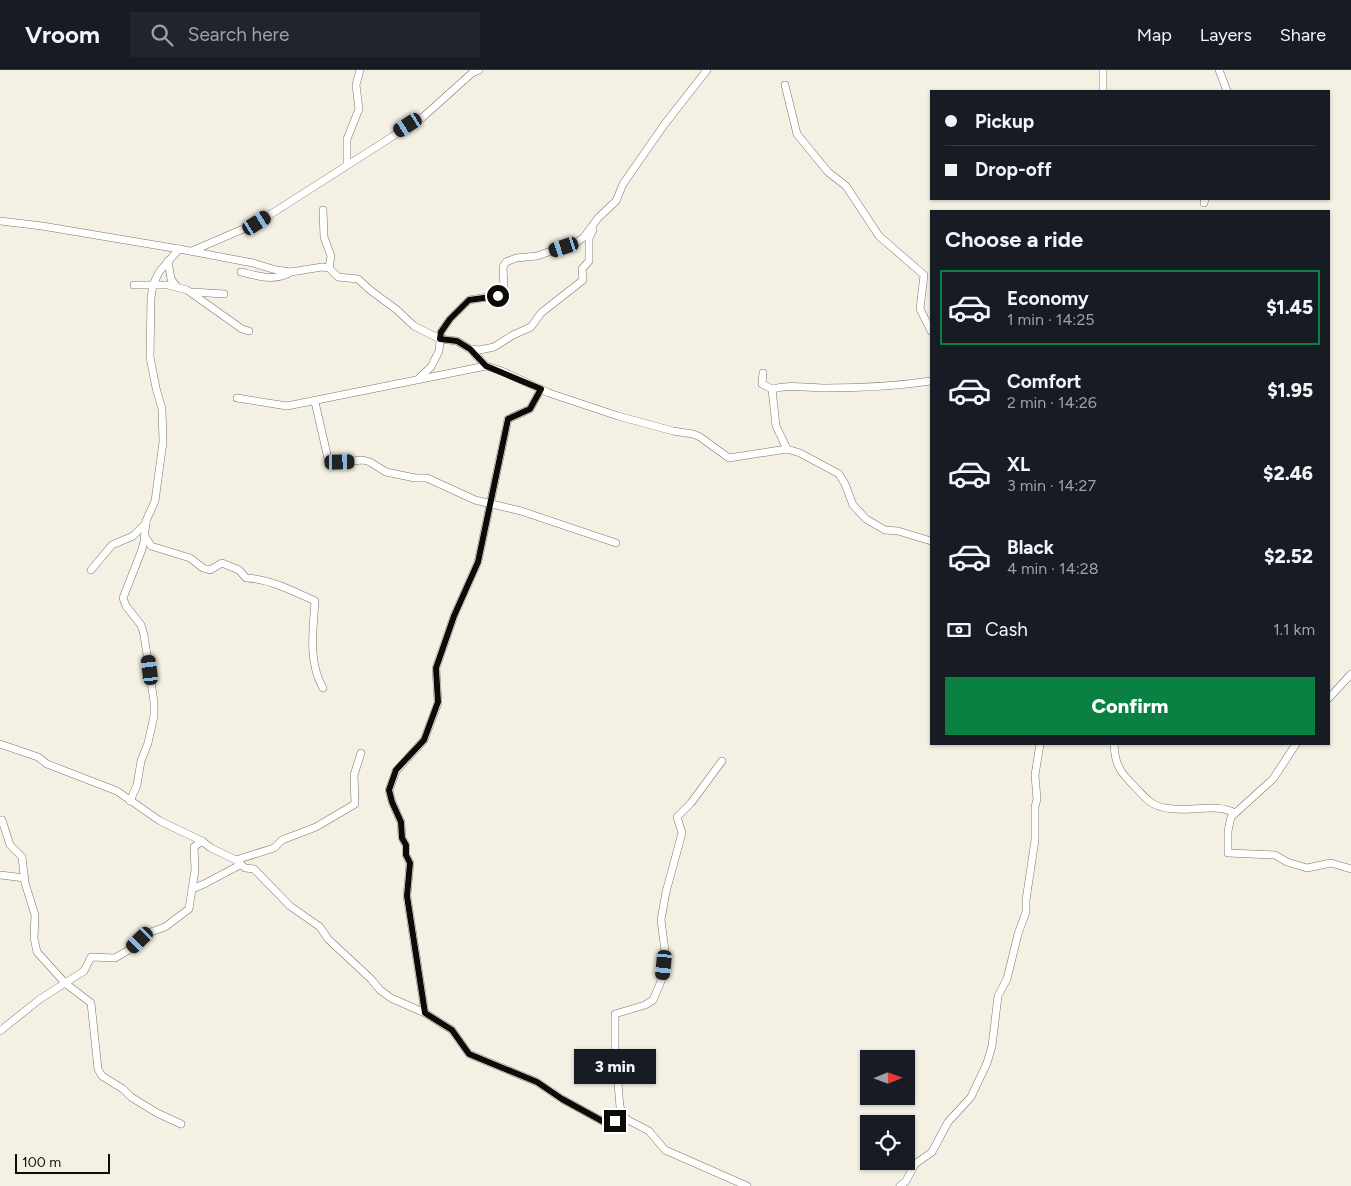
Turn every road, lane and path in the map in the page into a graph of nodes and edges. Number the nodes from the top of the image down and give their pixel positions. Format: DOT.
graph roads {
  1 [pos="360,70"];
  2 [pos="479,70"];
  3 [pos="707,70"];
  4 [pos="1103,70"];
  5 [pos="1219,70"];
  6 [pos="785,85"];
  7 [pos="1103,90"];
  8 [pos="1227,90"];
  9 [pos="346,165"];
  10 [pos="323,210"];
  11 [pos="598,218"];
  12 [pos="0,222"];
  13 [pos="180,249"];
  14 [pos="192,251"];
  15 [pos="168,261"];
  16 [pos="329,268"];
  17 [pos="241,272"];
  18 [pos="292,272"];
  19 [pos="134,285"];
  20 [pos="153,285"];
  21 [pos="178,287"];
  22 [pos="187,290"];
  23 [pos="224,294"];
  24 [pos="930,329"];
  25 [pos="249,331"];
  26 [pos="440,339"];
  27 [pos="470,349"];
  28 [pos="486,366"];
  29 [pos="763,373"];
  30 [pos="419,378"];
  31 [pos="930,381"];
  32 [pos="541,389"];
  33 [pos="772,389"];
  34 [pos="237,398"];
  35 [pos="315,402"];
  36 [pos="787,449"];
  37 [pos="489,505"];
  38 [pos="146,523"];
  39 [pos="144,536"];
  40 [pos="930,542"];
  41 [pos="616,543"];
  42 [pos="91,570"];
  43 [pos="1351,674"];
  44 [pos="323,688"];
  45 [pos="1330,697"];
  46 [pos="0,744"];
  47 [pos="1040,745"];
  48 [pos="1114,745"];
  49 [pos="1295,745"];
  50 [pos="361,754"];
  51 [pos="722,761"];
  52 [pos="130,801"];
  53 [pos="1236,812"];
  54 [pos="0,820"];
  55 [pos="202,841"];
  56 [pos="238,863"];
  57 [pos="1351,869"];
  58 [pos="0,875"];
  59 [pos="25,878"];
  60 [pos="192,888"];
  61 [pos="65,983"];
  62 [pos="425,1013"];
  63 [pos="0,1031"];
  64 [pos="626,1119"];
  65 [pos="180,1124"];
  66 [pos="747,1186"];
  67 [pos="900,1186"];
  1 -- 9 [label="street"];
  2 -- 9 [label="street"];
  3 -- 11 [label="street"];
  4 -- 7 [label="street"];
  5 -- 8 [label="street"];
  6 -- 24 [label="street"];
  9 -- 14 [label="street"];
  10 -- 16 [label="street"];
  11 -- 26 [label="street"];
  11 -- 27 [label="street"];
  12 -- 13 [label="street"];
  13 -- 14 [label="street"];
  13 -- 15 [label="street"];
  14 -- 18 [label="street"];
  15 -- 20 [label="street"];
  15 -- 21 [label="street"];
  16 -- 18 [label="street"];
  16 -- 26 [label="street"];
  17 -- 18 [label="street"];
  19 -- 20 [label="street"];
  20 -- 21 [label="street"];
  20 -- 38 [label="street"];
  21 -- 22 [label="street"];
  22 -- 23 [label="street"];
  22 -- 25 [label="street"];
  26 -- 27 [label="street"];
  26 -- 30 [label="street"];
  27 -- 28 [label="street"];
  28 -- 30 [label="street"];
  28 -- 32 [label="street"];
  29 -- 33 [label="street"];
  30 -- 35 [label="street"];
  31 -- 33 [label="street"];
  32 -- 36 [label="street"];
  32 -- 37 [label="street"];
  33 -- 36 [label="street"];
  34 -- 35 [label="street"];
  35 -- 37 [label="street"];
  36 -- 40 [label="street"];
  37 -- 41 [label="street"];
  37 -- 62 [label="street"];
  38 -- 39 [label="street"];
  38 -- 42 [label="street"];
  39 -- 44 [label="street"];
  39 -- 52 [label="street"];
  43 -- 45 [label="street"];
  46 -- 52 [label="street"];
  47 -- 67 [label="street"];
  48 -- 53 [label="street"];
  49 -- 53 [label="street"];
  50 -- 56 [label="street"];
  51 -- 64 [label="street"];
  52 -- 55 [label="street"];
  53 -- 57 [label="street"];
  54 -- 59 [label="street"];
  55 -- 56 [label="street"];
  55 -- 60 [label="street"];
  56 -- 60 [label="street"];
  56 -- 62 [label="street"];
  58 -- 59 [label="street"];
  59 -- 61 [label="street"];
  60 -- 61 [label="street"];
  61 -- 63 [label="street"];
  61 -- 65 [label="street"];
  62 -- 64 [label="street"];
  64 -- 66 [label="street"];
}
